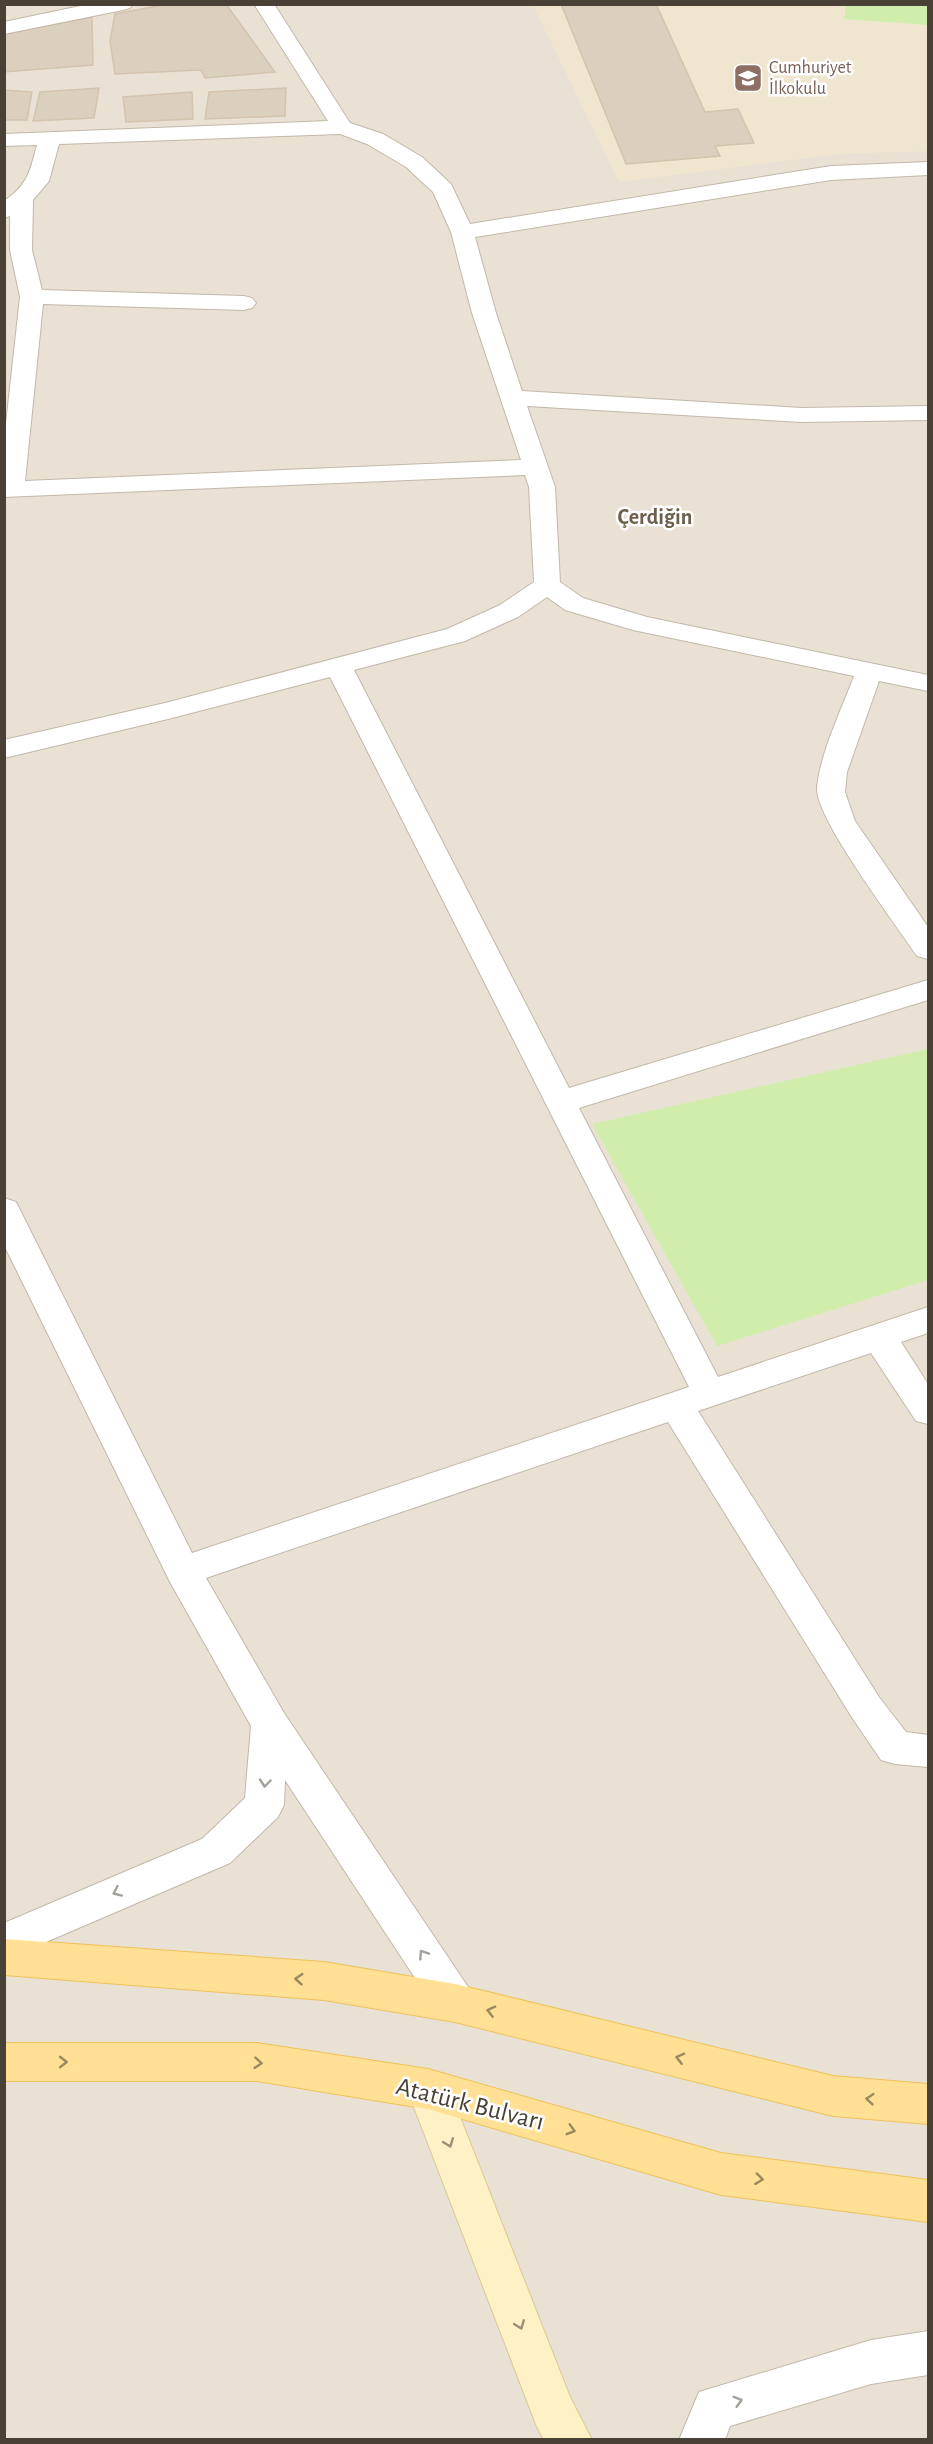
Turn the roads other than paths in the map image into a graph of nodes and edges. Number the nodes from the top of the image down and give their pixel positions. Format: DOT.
graph roads {
  1 [pos="123,4"];
  2 [pos="264,4"];
  3 [pos="4,28"];
  4 [pos="342,127"];
  5 [pos="50,139"];
  6 [pos="4,140"];
  7 [pos="928,168"];
  8 [pos="13,205"];
  9 [pos="462,232"];
  10 [pos="32,297"];
  11 [pos="244,303"];
  12 [pos="514,398"];
  13 [pos="928,413"];
  14 [pos="536,467"];
  15 [pos="8,489"];
  16 [pos="547,585"];
  17 [pos="338,666"];
  18 [pos="869,670"];
  19 [pos="928,683"];
  20 [pos="4,749"];
  21 [pos="928,949"];
  22 [pos="928,990"];
  23 [pos="561,1102"];
  24 [pos="4,1210"];
  25 [pos="928,1320"];
  26 [pos="878,1336"];
  27 [pos="709,1393"];
  28 [pos="675,1404"];
  29 [pos="928,1411"];
  30 [pos="183,1571"];
  31 [pos="270,1725"];
  32 [pos="928,1751"];
  33 [pos="4,1942"];
  34 [pos="4,1957"];
  35 [pos="455,2003"];
  36 [pos="4,2062"];
  37 [pos="428,2089"];
  38 [pos="928,2104"];
  39 [pos="928,2201"];
  40 [pos="928,2353"];
  41 [pos="569,2439"];
  42 [pos="702,2439"];
  1 -- 3 [label="street"];
  2 -- 4 [label="street"];
  4 -- 5 [label="street"];
  4 -- 9 [label="street"];
  5 -- 6 [label="street"];
  5 -- 8 [label="street"];
  7 -- 9 [label="street"];
  8 -- 10 [label="street"];
  9 -- 12 [label="street"];
  10 -- 11 [label="street"];
  10 -- 15 [label="street"];
  12 -- 13 [label="street"];
  12 -- 14 [label="street"];
  14 -- 15 [label="street"];
  14 -- 16 [label="street"];
  16 -- 17 [label="street"];
  16 -- 18 [label="street"];
  17 -- 20 [label="street"];
  17 -- 23 [label="street"];
  18 -- 19 [label="street"];
  18 -- 21 [label="street"];
  22 -- 23 [label="street"];
  23 -- 27 [label="street"];
  24 -- 30 [label="street"];
  25 -- 26 [label="street"];
  26 -- 27 [label="street"];
  26 -- 29 [label="street"];
  27 -- 28 [label="street"];
  28 -- 30 [label="street"];
  28 -- 32 [label="street"];
  30 -- 31 [label="street"];
  31 -- 33 [label="street, one-way"];
  35 -- 31 [label="street, one-way"];
  35 -- 34 [label="main road, one-way"];
  38 -- 35 [label="main road, one-way"];
  36 -- 37 [label="main road, Atatürk Bulvarı, one-way"];
  37 -- 39 [label="main road, Atatürk Bulvarı, one-way"];
  37 -- 41 [label="street, one-way"];
  42 -- 40 [label="street, one-way"];
}
